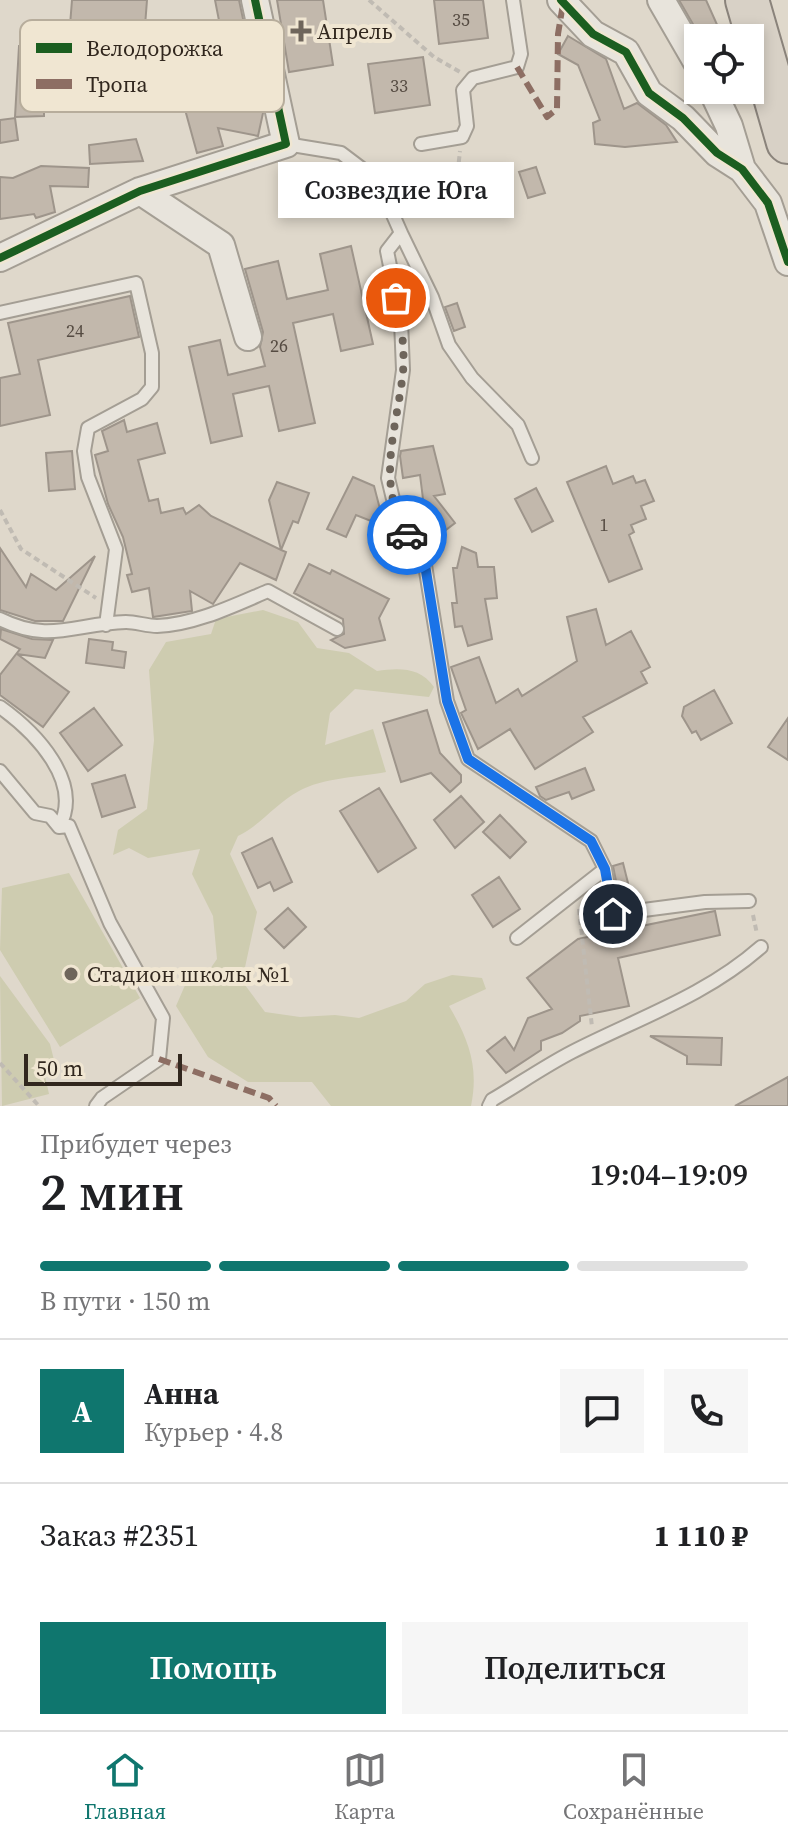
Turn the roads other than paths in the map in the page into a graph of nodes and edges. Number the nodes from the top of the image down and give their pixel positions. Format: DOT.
graph roads {
  1 [pos="255,0"];
  2 [pos="513,0"];
  3 [pos="561,0"];
  4 [pos="661,0"];
  5 [pos="747,0"];
  6 [pos="762,0"];
  7 [pos="259,20"];
  8 [pos="684,40"];
  9 [pos="788,86"];
  10 [pos="719,104"];
  11 [pos="279,112"];
  12 [pos="788,142"];
  13 [pos="286,144"];
  14 [pos="421,144"];
  15 [pos="742,169"];
  16 [pos="140,191"];
  17 [pos="401,233"];
  18 [pos="0,258"];
  19 [pos="788,262"];
  20 [pos="0,313"];
  21 [pos="248,337"];
  22 [pos="532,458"];
  23 [pos="0,619"];
  24 [pos="106,625"];
  25 [pos="337,629"];
  26 [pos="0,707"];
  27 [pos="0,771"];
  28 [pos="59,827"];
  29 [pos="605,869"];
  30 [pos="749,901"];
  31 [pos="517,938"];
  32 [pos="761,947"];
  33 [pos="96,1106"];
  34 [pos="489,1106"];
  1 -- 7 [label="street"];
  2 -- 14 [label="lane"];
  3 -- 15 [label="street"];
  4 -- 8 [label="street"];
  5 -- 12 [label="highway"];
  6 -- 9 [label="highway"];
  10 -- 15 [label="street"];
  11 -- 13 [label="street"];
  13 -- 16 [label="street"];
  13 -- 17 [label="lane"];
  15 -- 19 [label="street"];
  16 -- 18 [label="street"];
  16 -- 21 [label="street"];
  17 -- 22 [label="lane"];
  17 -- 29 [label="lane"];
  20 -- 24 [label="lane"];
  23 -- 24 [label="lane"];
  24 -- 25 [label="lane"];
  26 -- 28 [label="lane"];
  27 -- 28 [label="lane"];
  28 -- 33 [label="lane"];
  29 -- 30 [label="lane"];
  29 -- 31 [label="lane"];
  32 -- 34 [label="lane"];
}
